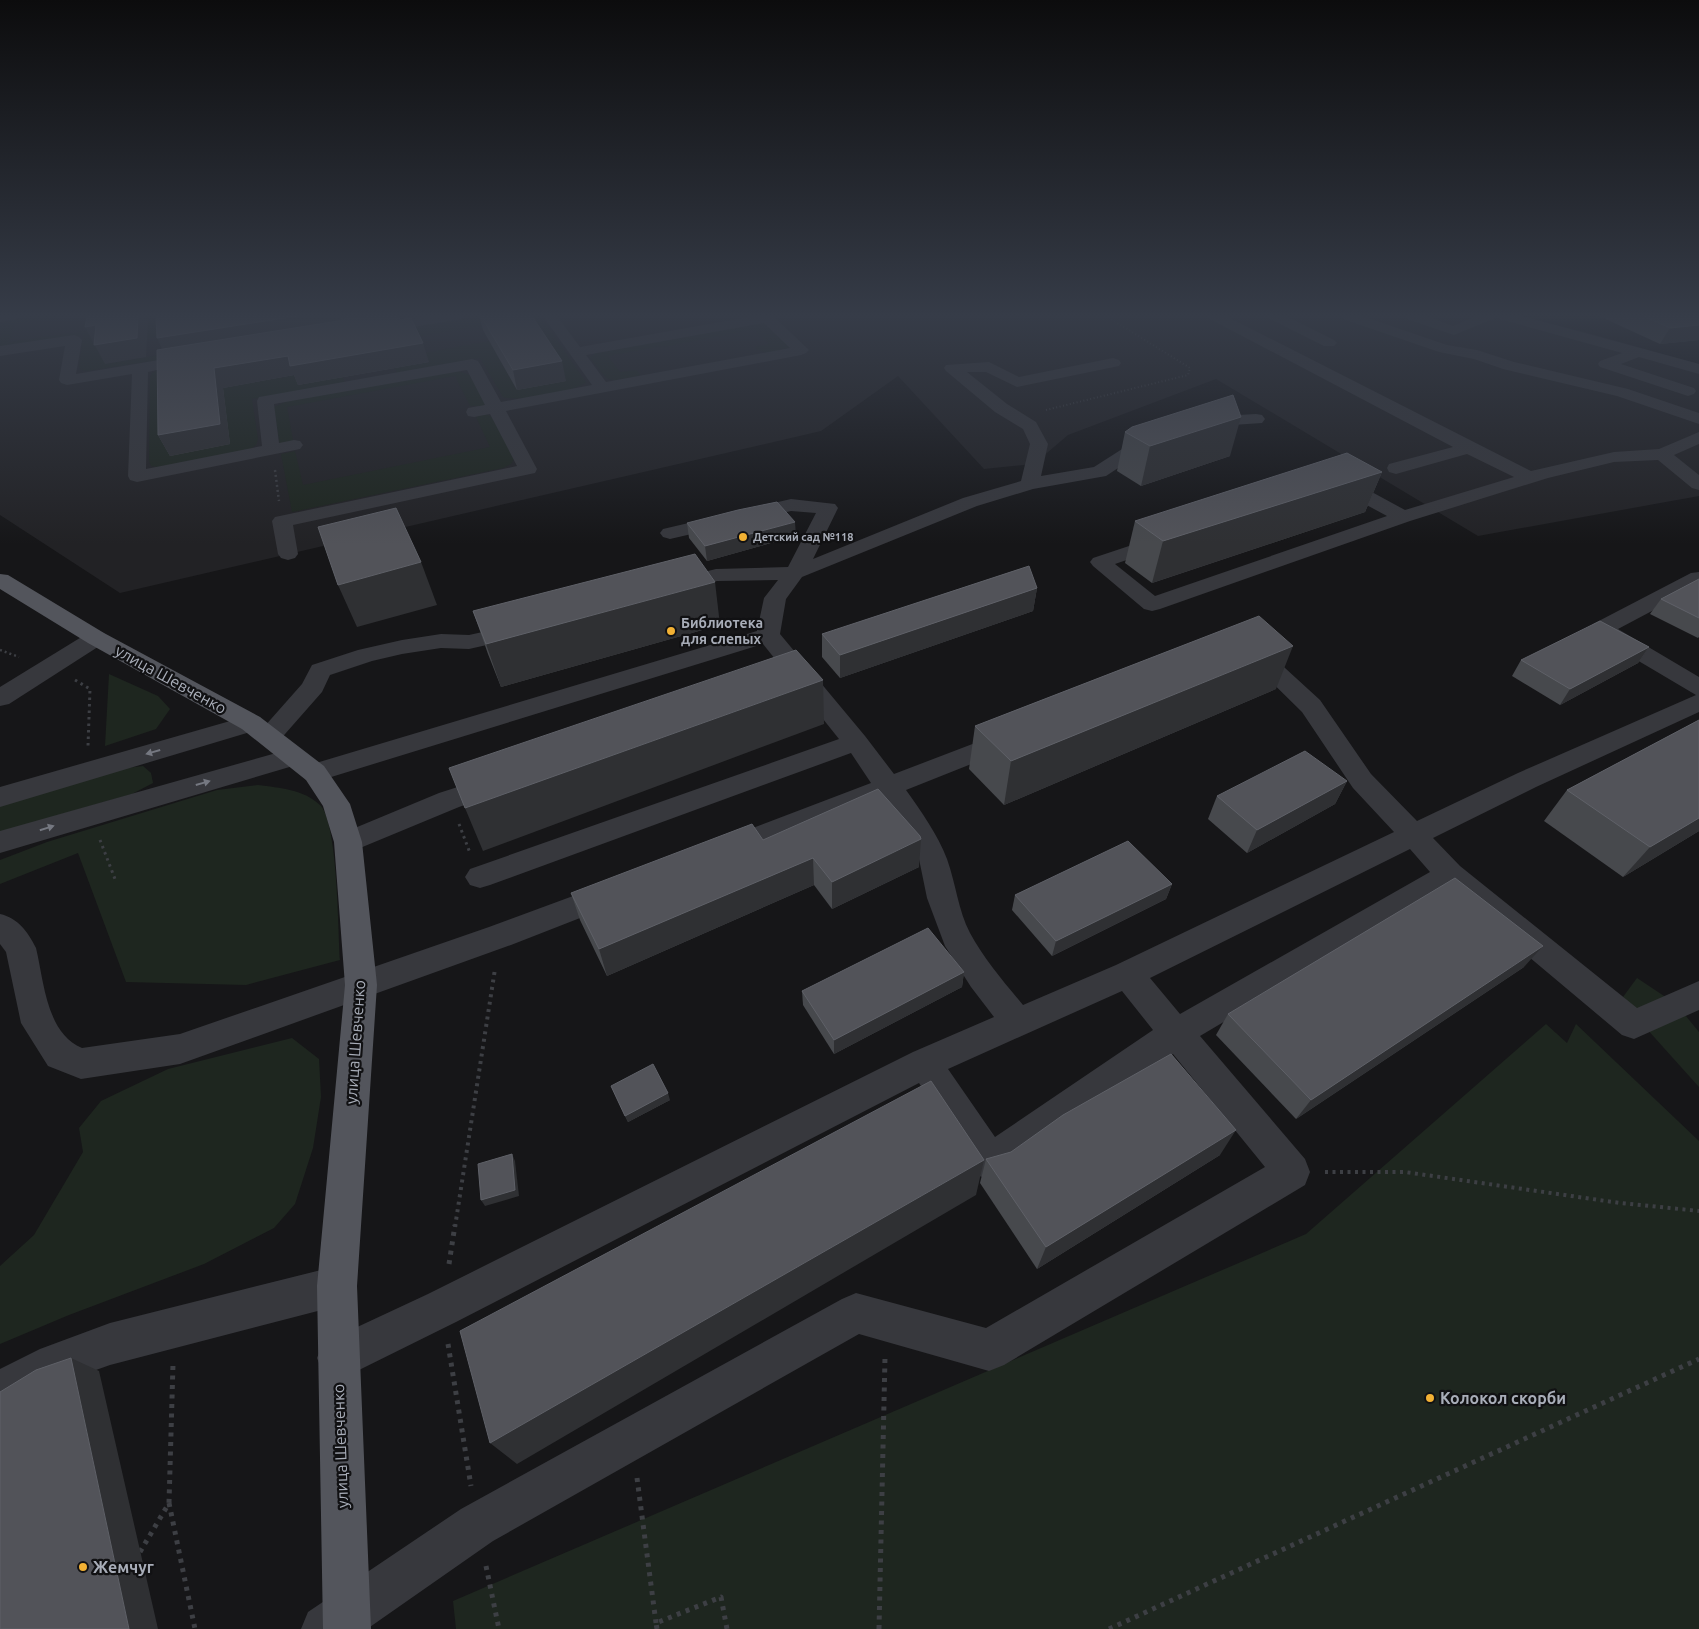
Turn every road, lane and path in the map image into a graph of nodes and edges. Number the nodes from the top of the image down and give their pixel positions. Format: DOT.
graph roads {
  1 [pos="139,392"];
  2 [pos="314,392"];
  3 [pos="487,392"];
  4 [pos="581,392"];
  5 [pos="981,392"];
  6 [pos="1361,392"];
  7 [pos="1622,392"];
  8 [pos="496,408"];
  9 [pos="474,412"];
  10 [pos="1256,419"];
  11 [pos="1699,419"];
  12 [pos="1699,437"];
  13 [pos="294,445"];
  14 [pos="1469,448"];
  15 [pos="272,450"];
  16 [pos="1662,454"];
  17 [pos="1396,468"];
  18 [pos="1530,478"];
  19 [pos="1030,484"];
  20 [pos="1699,484"];
  21 [pos="1321,488"];
  22 [pos="1403,517"];
  23 [pos="282,521"];
  24 [pos="670,533"];
  25 [pos="1183,534"];
  26 [pos="288,554"];
  27 [pos="795,572"];
  28 [pos="1699,578"];
  29 [pos="0,580"];
  30 [pos="660,591"];
  31 [pos="539,625"];
  32 [pos="768,635"];
  33 [pos="96,638"];
  34 [pos="1230,653"];
  35 [pos="1699,688"];
  36 [pos="0,698"];
  37 [pos="1699,702"];
  38 [pos="260,730"];
  39 [pos="1027,733"];
  40 [pos="856,742"];
  41 [pos="304,765"];
  42 [pos="514,777"];
  43 [pos="889,788"];
  44 [pos="0,797"];
  45 [pos="449,800"];
  46 [pos="1415,835"];
  47 [pos="0,842"];
  48 [pos="348,842"];
  49 [pos="704,858"];
  50 [pos="1450,874"];
  51 [pos="480,877"];
  52 [pos="630,887"];
  53 [pos="0,926"];
  54 [pos="500,936"];
  55 [pos="1127,974"];
  56 [pos="360,985"];
  57 [pos="1699,995"];
  58 [pos="1017,1022"];
  59 [pos="1176,1034"];
  60 [pos="925,1063"];
  61 [pos="1292,1172"];
  62 [pos="1699,1211"];
  63 [pos="338,1286"];
  64 [pos="442,1308"];
  65 [pos="885,1321"];
  66 [pos="174,1326"];
  67 [pos="338,1358"];
  68 [pos="1699,1359"];
  69 [pos="0,1392"];
  70 [pos="632,1439"];
  71 [pos="169,1503"];
  72 [pos="477,1525"];
  73 [pos="140,1552"];
  74 [pos="340,1624"];
  75 [pos="656,1626"];
  76 [pos="195,1629"];
  77 [pos="499,1629"];
  78 [pos="727,1629"];
  79 [pos="879,1629"];
  80 [pos="1110,1629"];
  1 -- 15 [label="lane"];
  2 -- 15 [label="lane"];
  3 -- 8 [label="lane"];
  4 -- 8 [label="lane"];
  5 -- 19 [label="lane"];
  6 -- 14 [label="lane"];
  7 -- 11 [label="lane"];
  8 -- 9 [label="lane"];
  8 -- 23 [label="lane"];
  10 -- 19 [label="lane"];
  12 -- 16 [label="lane"];
  13 -- 15 [label="lane"];
  14 -- 17 [label="lane"];
  14 -- 18 [label="lane"];
  15 -- 23 [label="path"];
  16 -- 18 [label="lane"];
  16 -- 20 [label="lane"];
  18 -- 22 [label="lane"];
  19 -- 27 [label="lane"];
  21 -- 22 [label="lane"];
  22 -- 25 [label="lane"];
  23 -- 26 [label="lane"];
  24 -- 27 [label="lane"];
  27 -- 30 [label="lane"];
  27 -- 32 [label="lane"];
  28 -- 35 [label="lane"];
  29 -- 33 [label="main road, улица Шевченко"];
  31 -- 38 [label="lane"];
  32 -- 40 [label="lane"];
  32 -- 41 [label="lane"];
  33 -- 36 [label="lane"];
  33 -- 38 [label="main road, улица Шевченко"];
  34 -- 46 [label="lane"];
  37 -- 46 [label="lane"];
  38 -- 41 [label="main road, улица Шевченко"];
  38 -- 44 [label="lane, one-way"];
  39 -- 43 [label="lane"];
  40 -- 43 [label="lane"];
  40 -- 51 [label="lane"];
  47 -- 41 [label="lane, one-way"];
  41 -- 48 [label="main road, улица Шевченко"];
  42 -- 45 [label="lane"];
  43 -- 49 [label="lane"];
  43 -- 58 [label="lane"];
  45 -- 48 [label="lane"];
  45 -- 51 [label="path"];
  46 -- 50 [label="lane"];
  46 -- 55 [label="lane"];
  48 -- 56 [label="main road, улица Шевченко"];
  50 -- 57 [label="lane"];
  50 -- 59 [label="lane"];
  52 -- 54 [label="lane"];
  53 -- 56 [label="lane"];
  54 -- 56 [label="lane"];
  54 -- 64 [label="path"];
  55 -- 58 [label="lane"];
  55 -- 59 [label="lane"];
  56 -- 63 [label="main road, улица Шевченко"];
  58 -- 60 [label="lane"];
  59 -- 60 [label="lane"];
  59 -- 61 [label="lane"];
  60 -- 64 [label="lane"];
  61 -- 62 [label="path"];
  61 -- 65 [label="lane"];
  63 -- 66 [label="lane"];
  63 -- 67 [label="main road, улица Шевченко"];
  64 -- 67 [label="lane"];
  64 -- 72 [label="path"];
  65 -- 70 [label="lane"];
  65 -- 79 [label="path"];
  66 -- 69 [label="lane"];
  66 -- 71 [label="path"];
  67 -- 74 [label="main road, улица Шевченко"];
  68 -- 80 [label="path"];
  70 -- 72 [label="lane"];
  70 -- 75 [label="path"];
  71 -- 73 [label="path"];
  71 -- 76 [label="path"];
  72 -- 74 [label="lane"];
  72 -- 77 [label="path"];
  75 -- 78 [label="path"];
}
